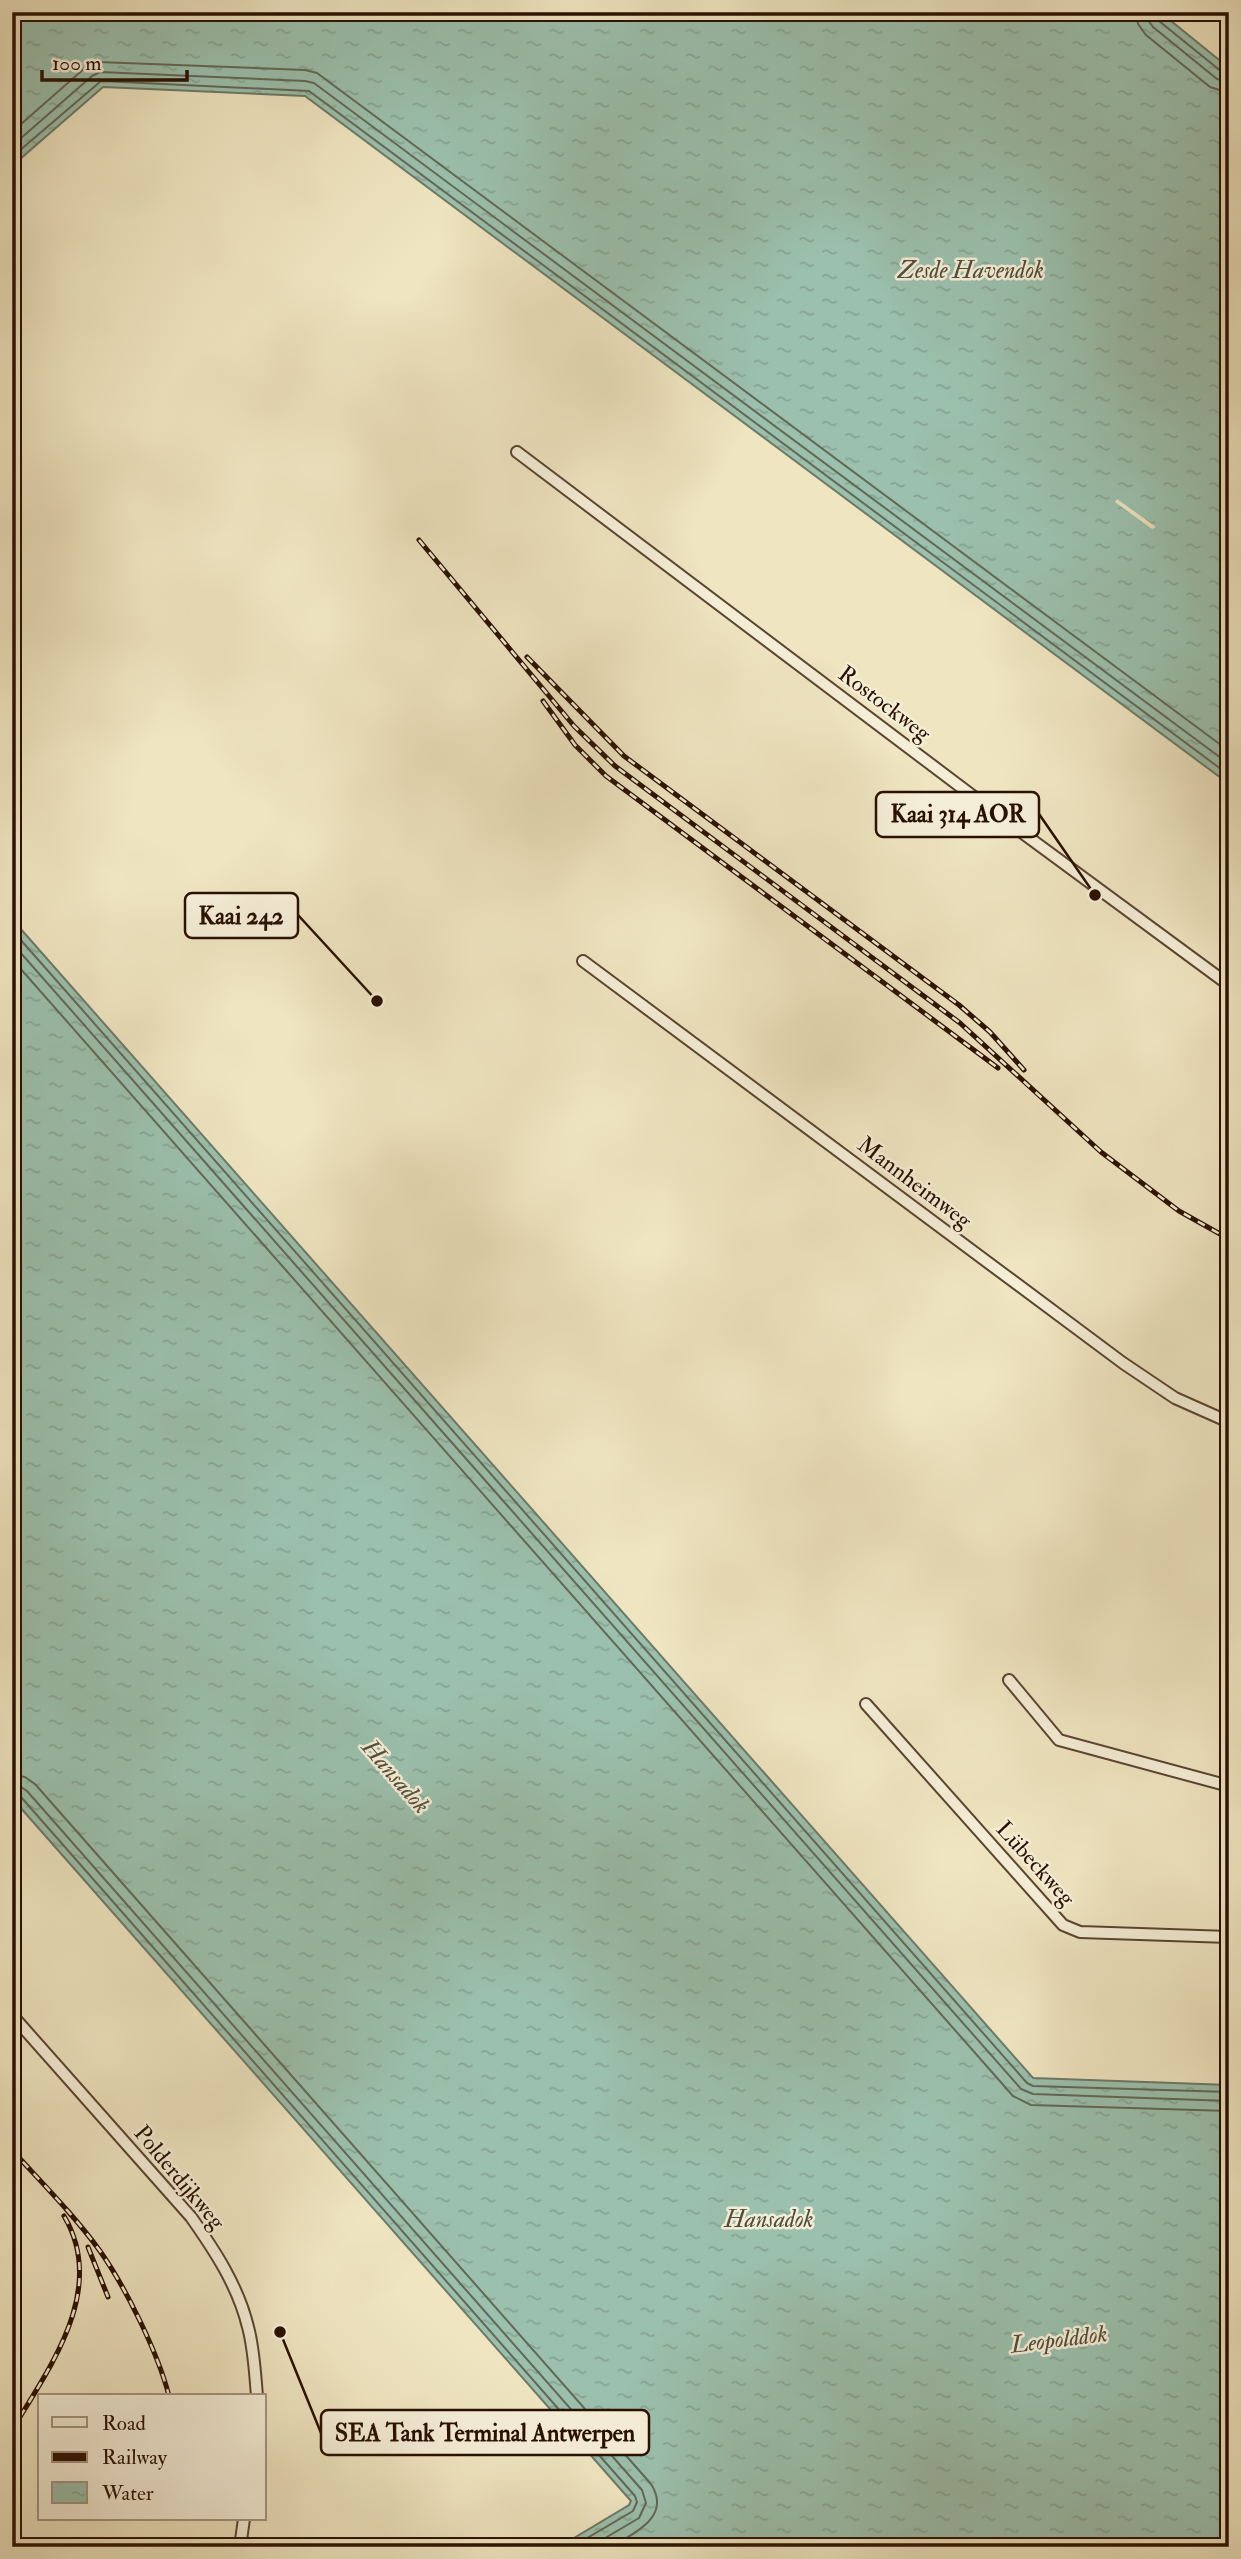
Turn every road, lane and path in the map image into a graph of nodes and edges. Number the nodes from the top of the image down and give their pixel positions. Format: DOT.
graph roads {
  1 [pos="517,452"];
  2 [pos="583,961"];
  3 [pos="1229,985"];
  4 [pos="1229,1422"];
  5 [pos="1009,1680"];
  6 [pos="866,1704"];
  7 [pos="1229,1786"];
  8 [pos="1229,1937"];
  9 [pos="12,2015"];
  10 [pos="257,2394"];
  11 [pos="244,2520"];
  12 [pos="240,2547"];
  1 -- 3 [label="street, Rostockweg"];
  2 -- 4 [label="street, Mannheimweg"];
  5 -- 7 [label="street"];
  6 -- 8 [label="street, Lübeckweg"];
  9 -- 10 [label="street, Polderdijkweg"];
  11 -- 12 [label="street"];
}
